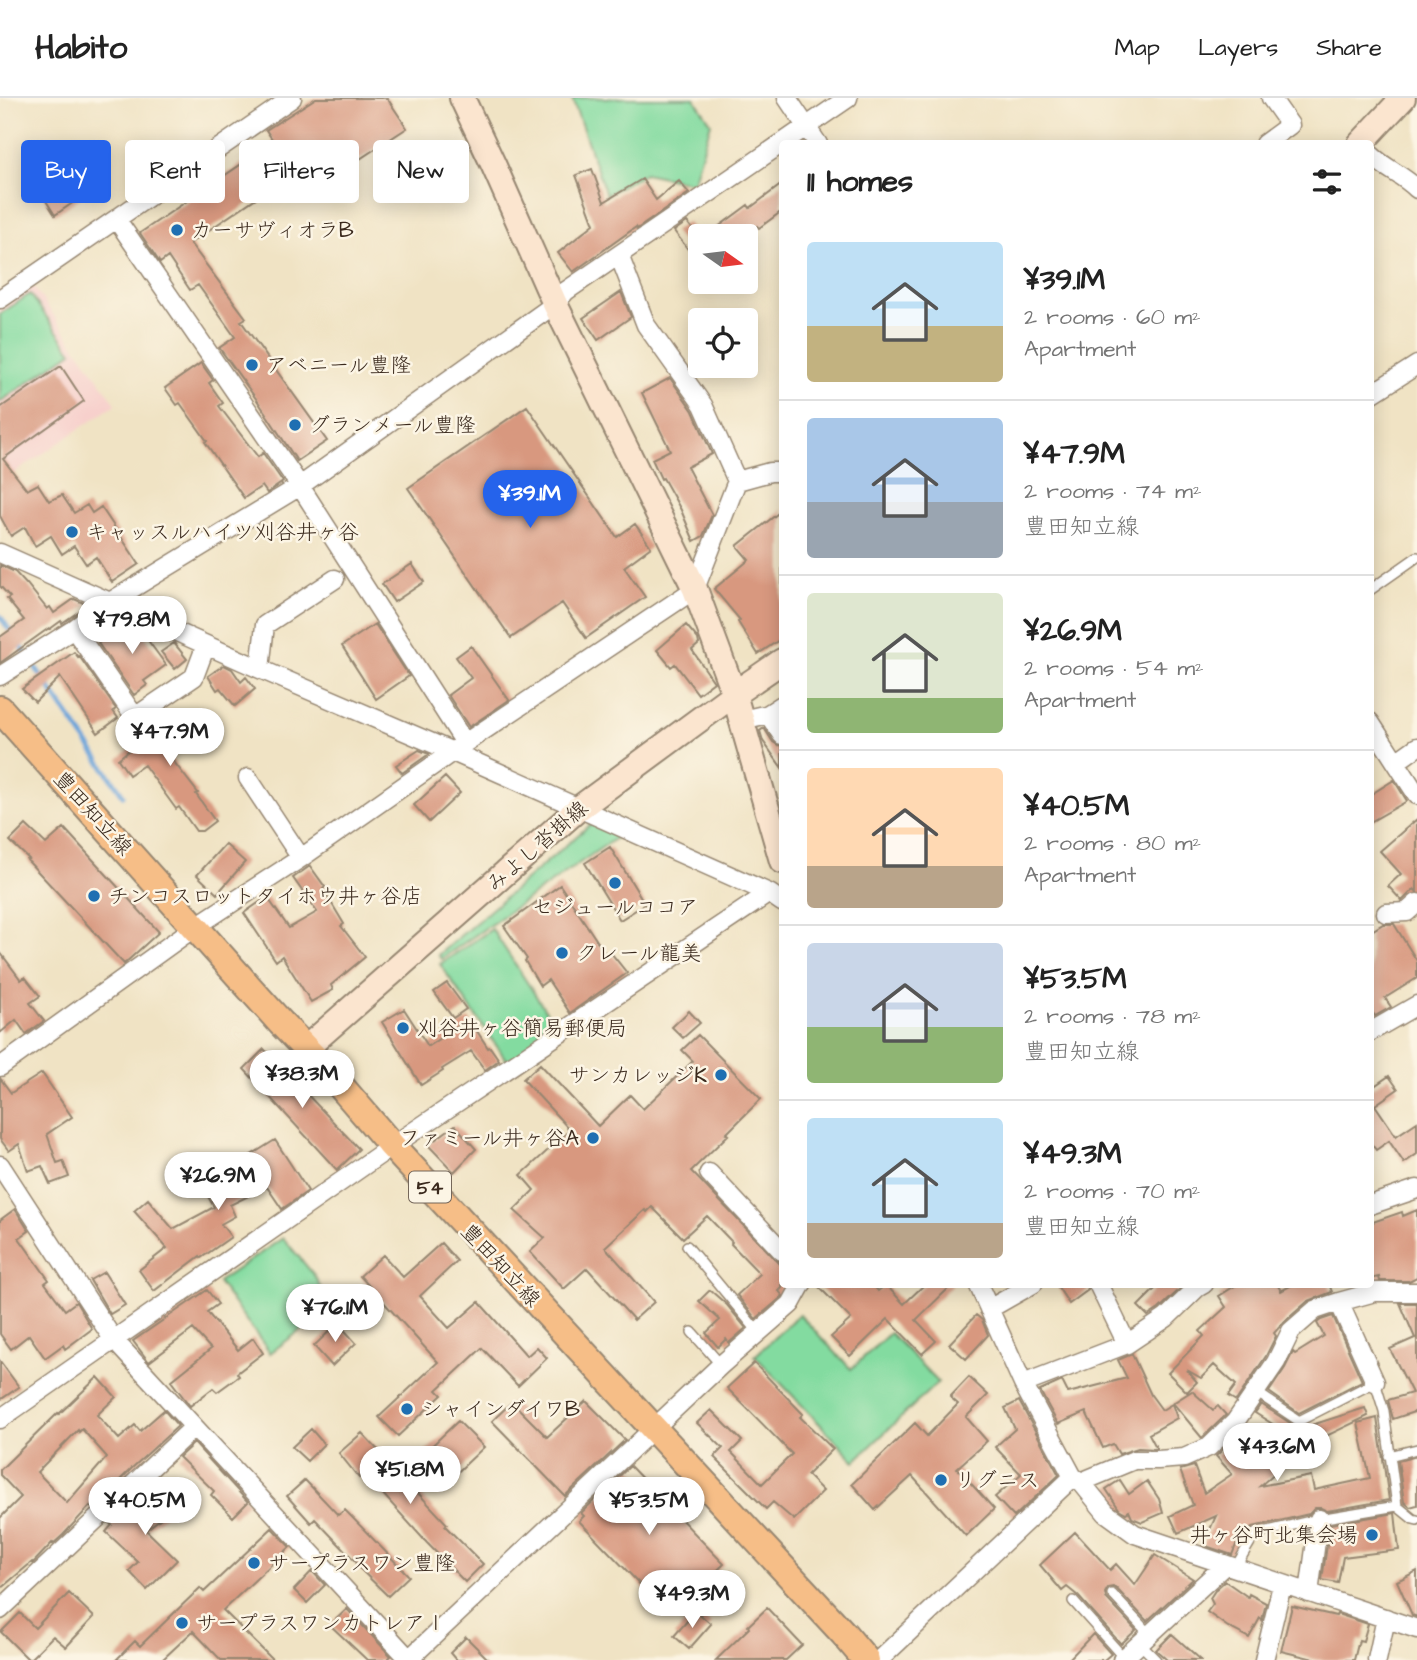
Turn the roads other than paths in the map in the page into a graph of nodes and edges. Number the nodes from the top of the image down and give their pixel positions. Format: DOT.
graph roads {
  1 [pos="292,98"];
  2 [pos="462,98"];
  3 [pos="787,98"];
  4 [pos="848,98"];
  5 [pos="1271,98"];
  6 [pos="1403,98"];
  7 [pos="806,126"];
  8 [pos="786,140"];
  9 [pos="815,140"];
  10 [pos="1269,140"];
  11 [pos="1369,140"];
  12 [pos="779,145"];
  13 [pos="1374,155"];
  14 [pos="1417,189"];
  15 [pos="117,220"];
  16 [pos="619,255"];
  17 [pos="0,299"];
  18 [pos="555,304"];
  19 [pos="1417,365"];
  20 [pos="1374,392"];
  21 [pos="779,472"];
  22 [pos="737,481"];
  23 [pos="300,486"];
  24 [pos="0,553"];
  25 [pos="1417,557"];
  26 [pos="335,579"];
  27 [pos="1374,587"];
  28 [pos="695,589"];
  29 [pos="110,602"];
  30 [pos="74,629"];
  31 [pos="206,645"];
  32 [pos="779,663"];
  33 [pos="260,669"];
  34 [pos="0,676"];
  35 [pos="734,694"];
  36 [pos="0,709"];
  37 [pos="775,710"];
  38 [pos="742,720"];
  39 [pos="1374,728"];
  40 [pos="1417,747"];
  41 [pos="459,748"];
  42 [pos="1395,762"];
  43 [pos="248,778"];
  44 [pos="1417,795"];
  45 [pos="578,809"];
  46 [pos="779,850"];
  47 [pos="301,858"];
  48 [pos="775,897"];
  49 [pos="1417,903"];
  50 [pos="1386,913"];
  51 [pos="195,927"];
  52 [pos="1417,1005"];
  53 [pos="1374,1030"];
  54 [pos="305,1049"];
  55 [pos="0,1067"];
  56 [pos="392,1146"];
  57 [pos="0,1165"];
  58 [pos="709,1173"];
  59 [pos="1417,1189"];
  60 [pos="1374,1204"];
  61 [pos="687,1245"];
  62 [pos="779,1248"];
  63 [pos="800,1288"];
  64 [pos="980,1288"];
  65 [pos="1026,1288"];
  66 [pos="1100,1288"];
  67 [pos="1198,1288"];
  68 [pos="1417,1292"];
  69 [pos="1339,1302"];
  70 [pos="989,1309"];
  71 [pos="692,1332"];
  72 [pos="759,1333"];
  73 [pos="113,1339"];
  74 [pos="1127,1344"];
  75 [pos="721,1365"];
  76 [pos="1375,1382"];
  77 [pos="1023,1384"];
  78 [pos="1256,1392"];
  79 [pos="0,1419"];
  80 [pos="193,1428"];
  81 [pos="653,1430"];
  82 [pos="1417,1449"];
  83 [pos="1389,1456"];
  84 [pos="1077,1479"];
  85 [pos="1397,1506"];
  86 [pos="1319,1519"];
  87 [pos="1417,1520"];
  88 [pos="1230,1566"];
  89 [pos="1282,1585"];
  90 [pos="1309,1593"];
  91 [pos="1112,1594"];
  92 [pos="1073,1601"];
  93 [pos="0,1610"];
  94 [pos="1386,1618"];
  95 [pos="1417,1629"];
  96 [pos="1145,1639"];
  97 [pos="1123,1659"];
  98 [pos="409,1660"];
  99 [pos="866,1660"];
  100 [pos="878,1660"];
  101 [pos="1156,1660"];
  102 [pos="1265,1660"];
  103 [pos="1377,1660"];
  1 -- 15 [label="street"];
  2 -- 18 [label="street"];
  3 -- 7 [label="street"];
  4 -- 7 [label="street"];
  5 -- 10 [label="street"];
  6 -- 11 [label="street"];
  7 -- 8 [label="street"];
  7 -- 9 [label="street"];
  12 -- 16 [label="street"];
  13 -- 14 [label="street"];
  15 -- 17 [label="street"];
  15 -- 23 [label="street"];
  16 -- 18 [label="street"];
  16 -- 22 [label="street"];
  18 -- 23 [label="street"];
  18 -- 28 [label="street"];
  19 -- 20 [label="street"];
  21 -- 22 [label="street"];
  22 -- 28 [label="street"];
  23 -- 29 [label="street"];
  23 -- 41 [label="street"];
  24 -- 29 [label="street"];
  25 -- 27 [label="lane"];
  26 -- 33 [label="street"];
  28 -- 35 [label="street"];
  28 -- 41 [label="street"];
  29 -- 30 [label="street"];
  29 -- 31 [label="street"];
  30 -- 31 [label="street"];
  30 -- 34 [label="street"];
  31 -- 33 [label="street"];
  32 -- 35 [label="street, みよし沓掛線"];
  33 -- 41 [label="street"];
  35 -- 38 [label="street"];
  35 -- 45 [label="street, みよし沓掛線"];
  36 -- 51 [label="main road, 豊田知立線 / 54"];
  37 -- 38 [label="street"];
  38 -- 46 [label="street"];
  39 -- 42 [label="street"];
  40 -- 42 [label="street"];
  41 -- 45 [label="street"];
  41 -- 47 [label="street"];
  42 -- 44 [label="street"];
  43 -- 47 [label="street"];
  45 -- 48 [label="street"];
  45 -- 54 [label="street, みよし沓掛線"];
  47 -- 51 [label="street"];
  48 -- 56 [label="street"];
  49 -- 50 [label="street"];
  51 -- 54 [label="main road, 豊田知立線 / 54"];
  51 -- 55 [label="street"];
  52 -- 53 [label="street"];
  54 -- 56 [label="main road, 豊田知立線 / 54"];
  56 -- 73 [label="street"];
  56 -- 81 [label="main road, 豊田知立線 / 54"];
  57 -- 73 [label="street"];
  58 -- 62 [label="street"];
  59 -- 60 [label="street"];
  61 -- 72 [label="lane"];
  63 -- 72 [label="street"];
  64 -- 70 [label="street"];
  65 -- 70 [label="street"];
  66 -- 74 [label="street"];
  67 -- 74 [label="street"];
  68 -- 69 [label="street"];
  69 -- 76 [label="street"];
  69 -- 78 [label="street"];
  70 -- 77 [label="street"];
  71 -- 75 [label="lane"];
  72 -- 75 [label="street"];
  73 -- 79 [label="street"];
  73 -- 80 [label="street"];
  74 -- 77 [label="street"];
  75 -- 81 [label="street"];
  76 -- 78 [label="lane"];
  76 -- 83 [label="lane"];
  77 -- 84 [label="street"];
  78 -- 84 [label="street"];
  80 -- 93 [label="street"];
  80 -- 98 [label="street"];
  81 -- 98 [label="street"];
  81 -- 99 [label="main road, 豊田知立線 / 54"];
  82 -- 83 [label="lane"];
  83 -- 85 [label="lane"];
  84 -- 88 [label="street"];
  84 -- 100 [label="street"];
  85 -- 86 [label="lane"];
  85 -- 87 [label="lane"];
  86 -- 88 [label="lane"];
  86 -- 90 [label="street"];
  88 -- 89 [label="street"];
  88 -- 96 [label="street"];
  89 -- 90 [label="street"];
  89 -- 102 [label="street"];
  90 -- 94 [label="street"];
  91 -- 96 [label="lane"];
  92 -- 97 [label="lane"];
  94 -- 95 [label="street"];
  94 -- 103 [label="street"];
  96 -- 97 [label="street"];
  96 -- 101 [label="lane"];
}
